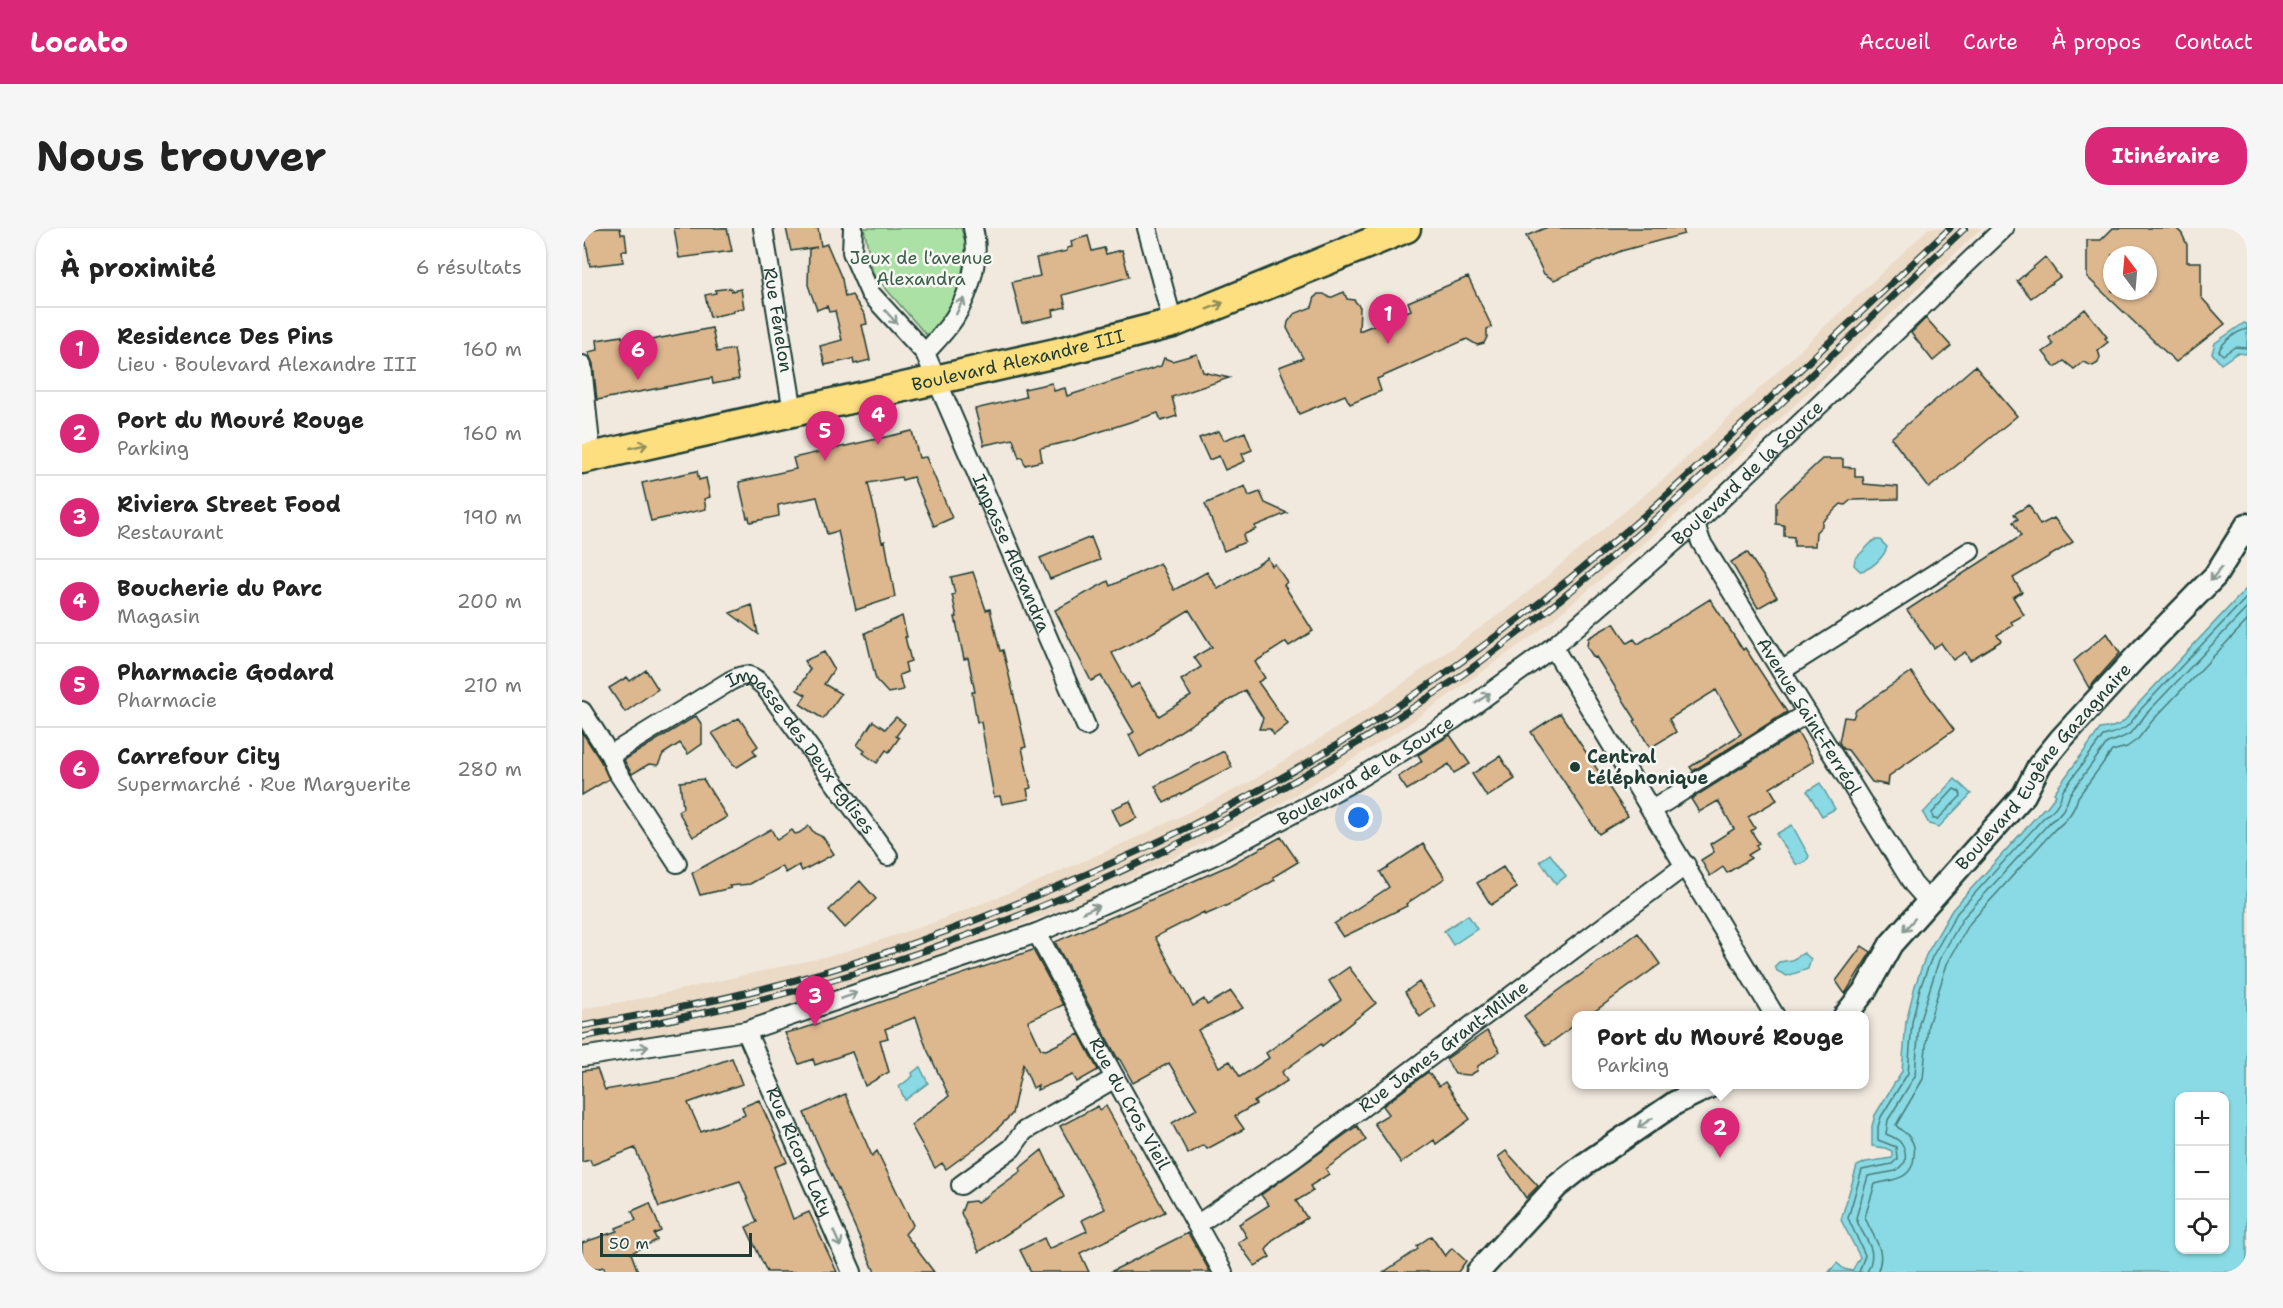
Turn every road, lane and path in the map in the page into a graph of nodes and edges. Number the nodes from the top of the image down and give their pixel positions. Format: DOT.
graph roads {
  1 [pos="763,228"];
  2 [pos="854,228"];
  3 [pos="973,228"];
  4 [pos="1147,228"];
  5 [pos="1406,228"];
  6 [pos="2004,228"];
  7 [pos="1173,323"];
  8 [pos="582,365"];
  9 [pos="930,366"];
  10 [pos="793,412"];
  11 [pos="588,458"];
  12 [pos="1695,524"];
  13 [pos="2247,525"];
  14 [pos="1970,551"];
  15 [pos="1553,647"];
  16 [pos="1781,671"];
  17 [pos="582,711"];
  18 [pos="1807,713"];
  19 [pos="1086,726"];
  20 [pos="610,755"];
  21 [pos="1652,810"];
  22 [pos="888,856"];
  23 [pos="677,864"];
  24 [pos="1686,865"];
  25 [pos="1929,902"];
  26 [pos="1037,933"];
  27 [pos="1772,1011"];
  28 [pos="1849,1011"];
  29 [pos="746,1031"];
  30 [pos="582,1057"];
  31 [pos="1115,1078"];
  32 [pos="1704,1089"];
  33 [pos="961,1185"];
  34 [pos="1198,1224"];
  35 [pos="852,1272"];
  36 [pos="1223,1272"];
  37 [pos="1478,1272"];
  1 -- 10 [label="street, Rue Fénelon"];
  2 -- 9 [label="street, Impasse Alexandra, one-way"];
  9 -- 3 [label="street, one-way"];
  4 -- 7 [label="street"];
  7 -- 5 [label="main road, Boulevard Alexandre III, one-way"];
  6 -- 12 [label="street, Boulevard de la Source"];
  7 -- 9 [label="main road, Boulevard Alexandre III"];
  8 -- 11 [label="street"];
  9 -- 10 [label="main road, Boulevard Alexandre III"];
  9 -- 19 [label="street, Impasse Alexandra"];
  11 -- 10 [label="main road, Boulevard Alexandre III, one-way"];
  12 -- 15 [label="street, Boulevard de la Source"];
  12 -- 16 [label="street, Avenue Saint-Ferréol"];
  13 -- 25 [label="street, Boulevard Eugène Gazagnaire, one-way"];
  14 -- 16 [label="street"];
  15 -- 21 [label="street"];
  26 -- 15 [label="street, Boulevard de la Source, one-way"];
  16 -- 18 [label="street, Avenue Saint-Ferréol"];
  17 -- 20 [label="street"];
  18 -- 21 [label="street"];
  18 -- 25 [label="street, Avenue Saint-Ferréol"];
  20 -- 22 [label="street, Impasse des Deux Églises"];
  20 -- 23 [label="street"];
  21 -- 24 [label="street"];
  24 -- 27 [label="street"];
  24 -- 34 [label="street, Rue James Grant-Milne"];
  25 -- 28 [label="street, Boulevard Eugène Gazagnaire, one-way"];
  29 -- 26 [label="street, Boulevard de la Source, one-way"];
  26 -- 31 [label="street, Rue du Cros Vieil"];
  30 -- 29 [label="street, Boulevard de la Source, one-way"];
  29 -- 35 [label="street, Rue Ricord Laty, one-way"];
  31 -- 33 [label="street"];
  31 -- 34 [label="street, Rue du Cros Vieil"];
  32 -- 37 [label="street, one-way"];
  34 -- 36 [label="street, Rue du Cros Vieil"];
}
